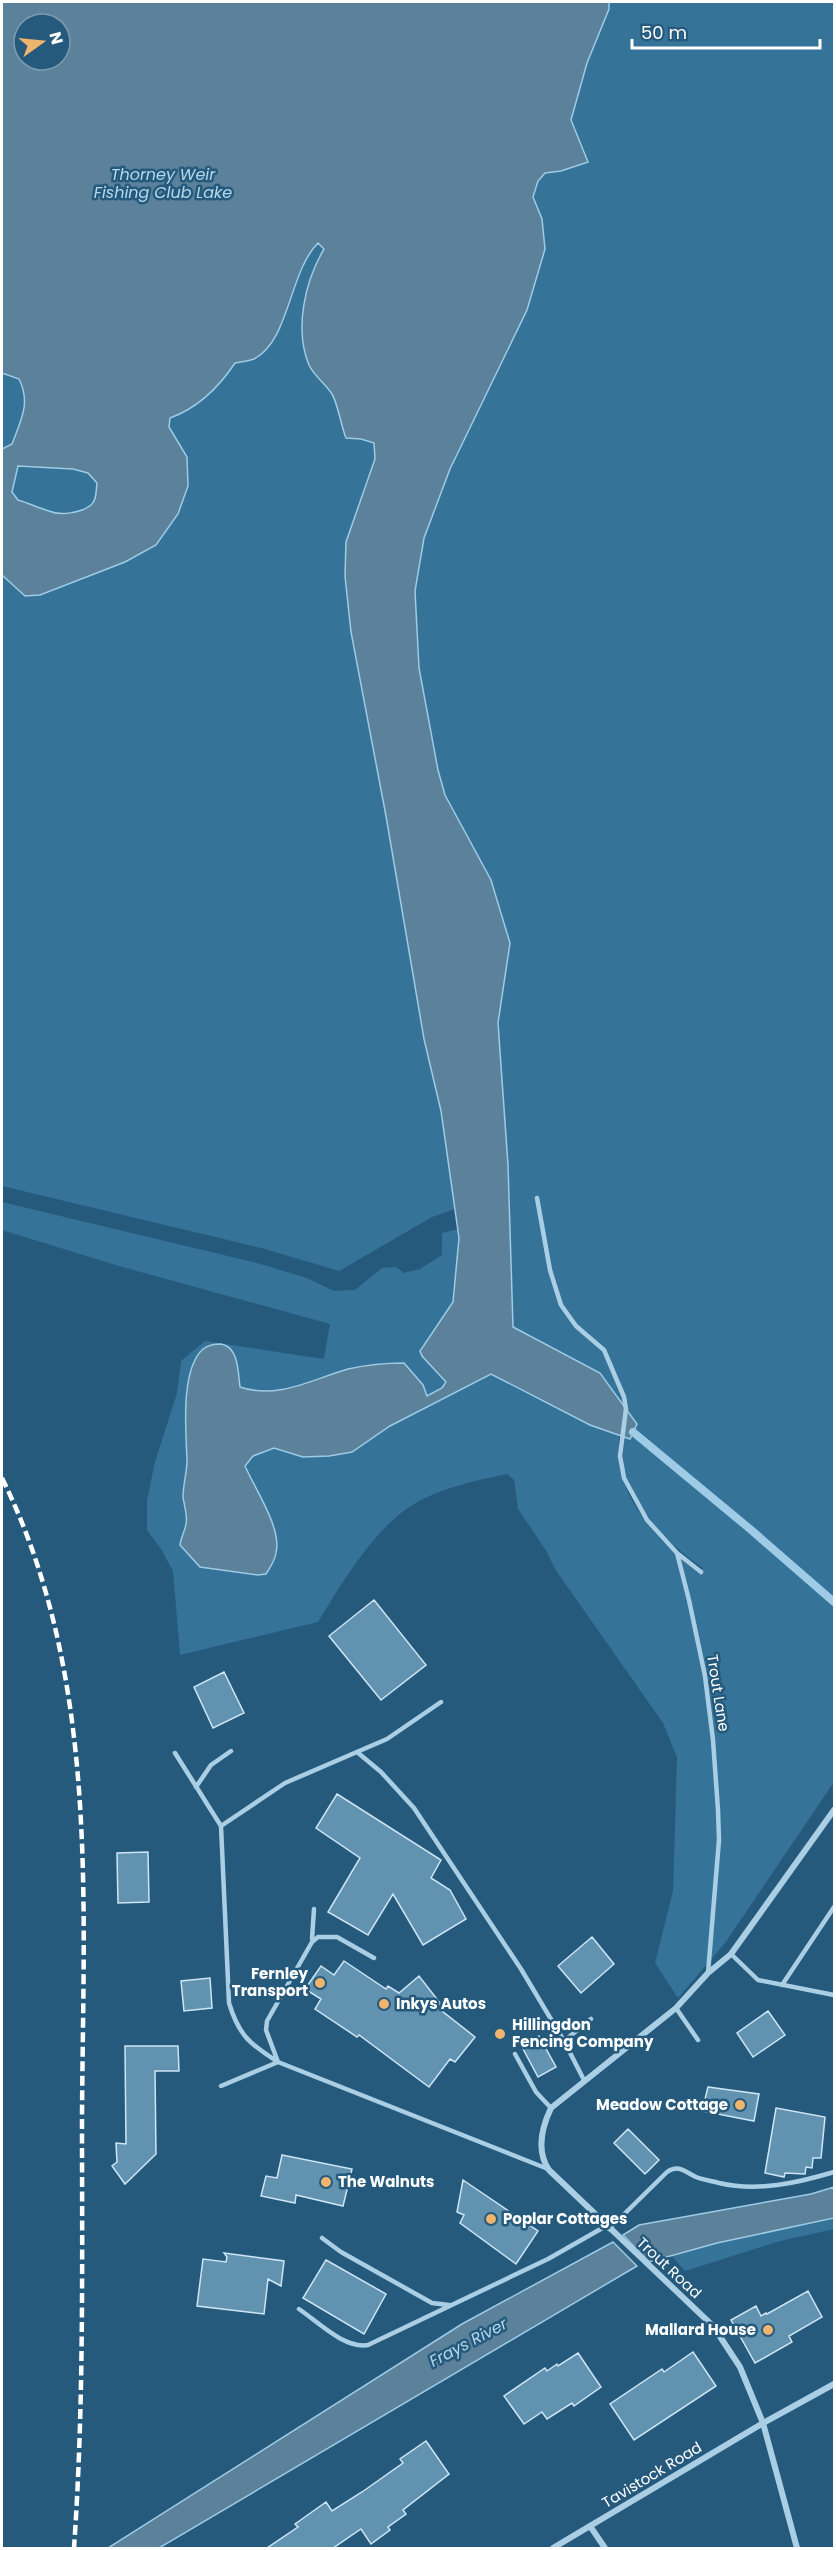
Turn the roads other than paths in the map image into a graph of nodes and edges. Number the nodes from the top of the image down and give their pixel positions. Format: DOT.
graph roads {
  1 [pos="537,1198"];
  2 [pos="677,1553"];
  3 [pos="701,1572"];
  4 [pos="441,1702"];
  5 [pos="231,1751"];
  6 [pos="175,1752"];
  7 [pos="357,1752"];
  8 [pos="196,1787"];
  9 [pos="834,1810"];
  10 [pos="221,1826"];
  11 [pos="834,1907"];
  12 [pos="314,1909"];
  13 [pos="312,1942"];
  14 [pos="731,1954"];
  15 [pos="374,1958"];
  16 [pos="708,1973"];
  17 [pos="782,1985"];
  18 [pos="834,1995"];
  19 [pos="676,2008"];
  20 [pos="591,2019"];
  21 [pos="698,2040"];
  22 [pos="564,2041"];
  23 [pos="515,2054"];
  24 [pos="278,2062"];
  25 [pos="584,2080"];
  26 [pos="221,2086"];
  27 [pos="551,2108"];
  28 [pos="549,2170"];
  29 [pos="834,2172"];
  30 [pos="608,2228"];
  31 [pos="322,2238"];
  32 [pos="449,2306"];
  33 [pos="299,2308"];
  34 [pos="834,2387"];
  35 [pos="763,2423"];
  36 [pos="590,2526"];
  37 [pos="553,2548"];
  38 [pos="605,2548"];
  39 [pos="797,2548"];
  1 -- 2 [label="lane, Trout Lane"];
  2 -- 3 [label="lane"];
  2 -- 16 [label="lane, Trout Lane"];
  4 -- 7 [label="lane"];
  5 -- 8 [label="lane"];
  6 -- 8 [label="lane"];
  7 -- 10 [label="lane"];
  7 -- 22 [label="lane"];
  8 -- 10 [label="lane"];
  9 -- 14 [label="street"];
  10 -- 24 [label="lane"];
  11 -- 17 [label="lane"];
  12 -- 13 [label="lane"];
  13 -- 15 [label="lane"];
  13 -- 24 [label="lane"];
  14 -- 16 [label="street"];
  14 -- 17 [label="lane"];
  16 -- 19 [label="street"];
  17 -- 18 [label="lane"];
  19 -- 21 [label="lane"];
  19 -- 25 [label="street"];
  20 -- 22 [label="lane"];
  22 -- 25 [label="lane"];
  23 -- 27 [label="lane"];
  24 -- 26 [label="lane"];
  24 -- 28 [label="lane"];
  25 -- 27 [label="street"];
  27 -- 28 [label="street"];
  28 -- 30 [label="street, Trout Road"];
  29 -- 30 [label="lane"];
  30 -- 32 [label="lane"];
  30 -- 35 [label="street, Trout Road"];
  31 -- 32 [label="lane"];
  32 -- 33 [label="lane"];
  34 -- 35 [label="street, Tavistock Road"];
  35 -- 36 [label="street, Tavistock Road"];
  35 -- 39 [label="street, Trout Road"];
  36 -- 37 [label="street, Tavistock Road"];
  36 -- 38 [label="street"];
}
